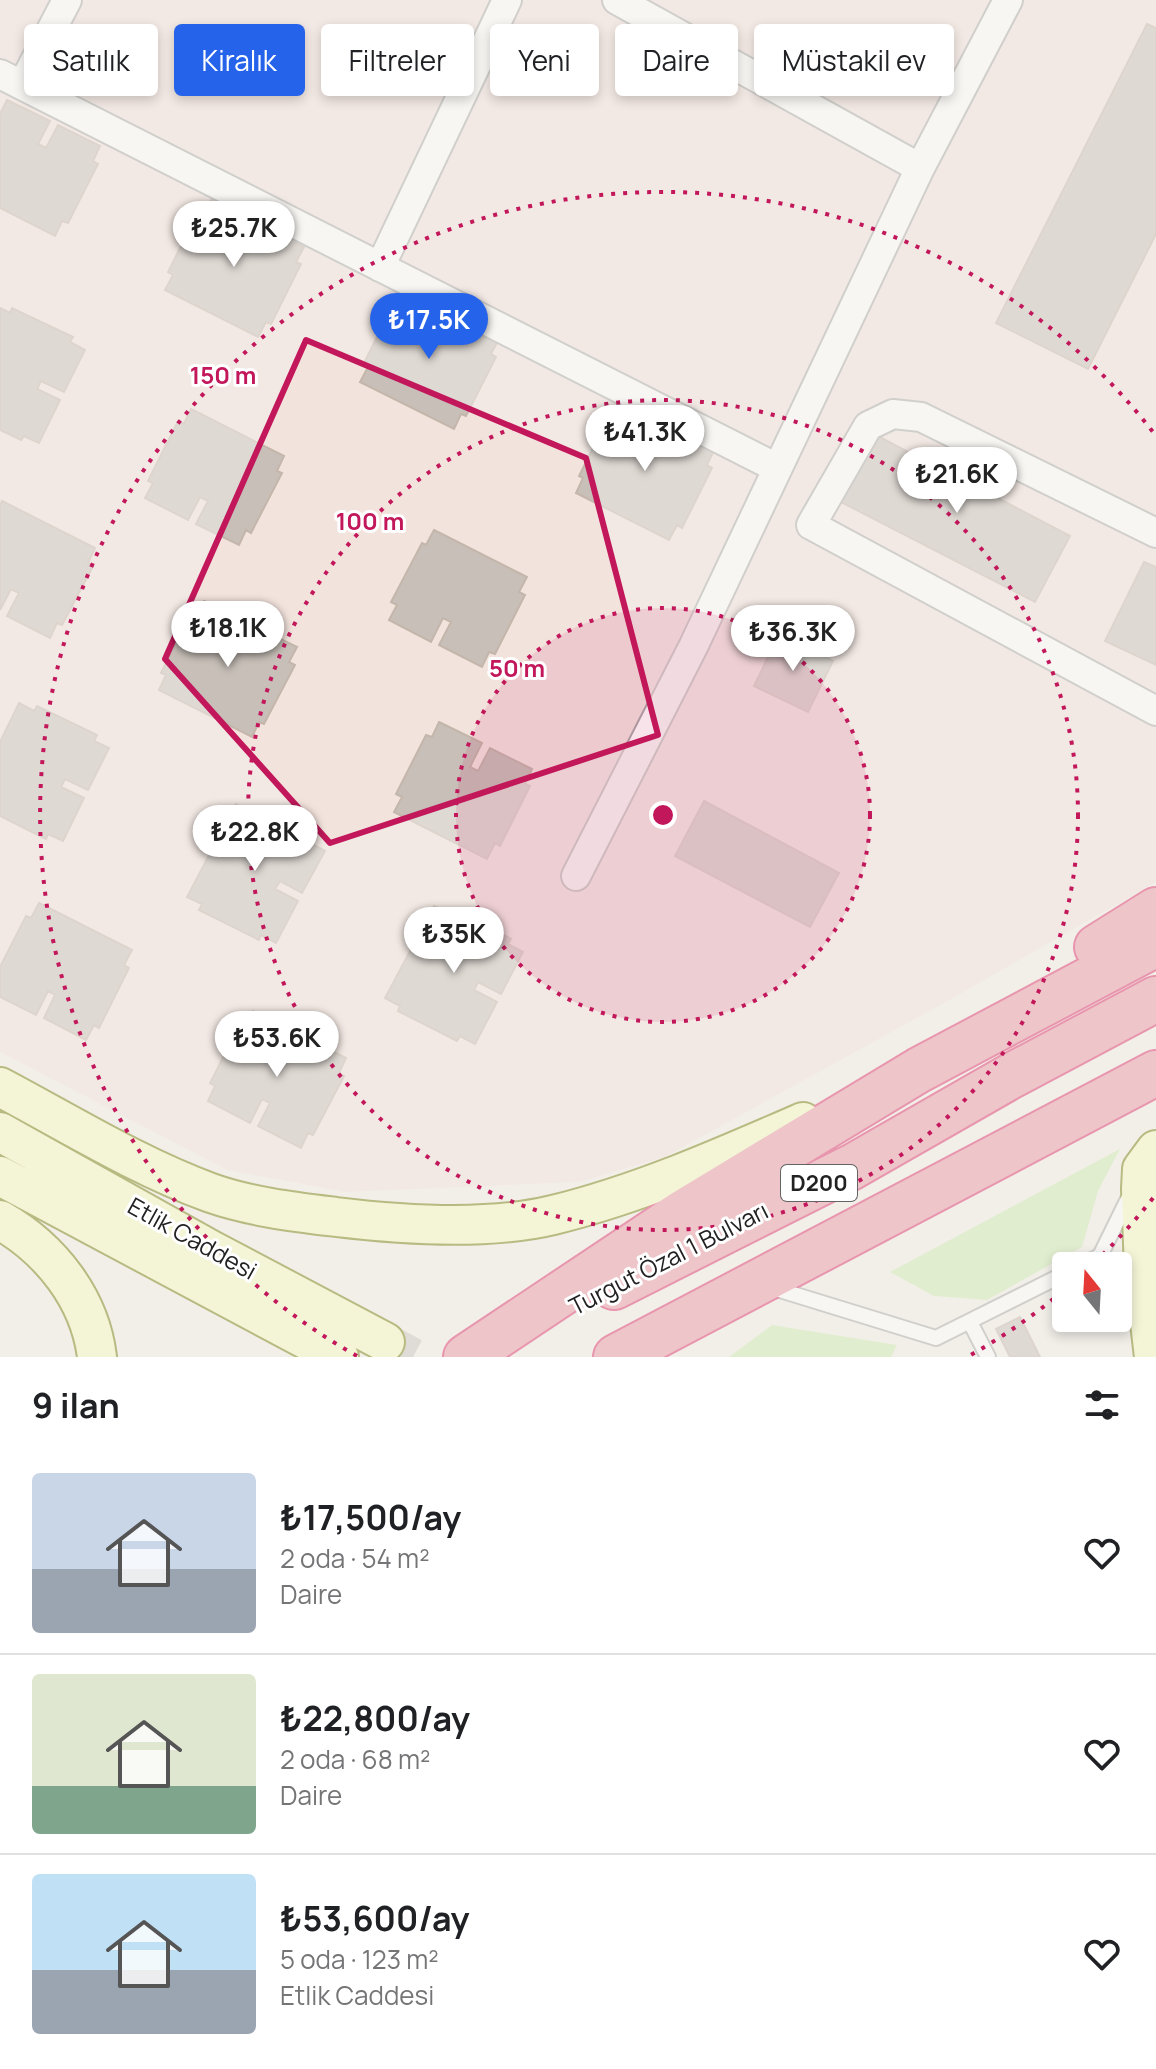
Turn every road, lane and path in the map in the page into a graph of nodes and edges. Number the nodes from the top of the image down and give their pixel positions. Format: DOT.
graph roads {
  1 [pos="67,0"];
  2 [pos="507,0"];
  3 [pos="617,0"];
  4 [pos="1008,0"];
  5 [pos="12,79"];
  6 [pos="920,168"];
  7 [pos="380,267"];
  8 [pos="777,468"];
  9 [pos="1156,533"];
  10 [pos="1156,711"];
  11 [pos="576,876"];
  12 [pos="1156,910"];
  13 [pos="1156,944"];
  14 [pos="1156,999"];
  15 [pos="919,1070"];
  16 [pos="1156,1073"];
  17 [pos="1156,1081"];
  18 [pos="0,1087"];
  19 [pos="1082,1112"];
  20 [pos="0,1132"];
  21 [pos="1149,1159"];
  22 [pos="0,1176"];
  23 [pos="0,1220"];
  24 [pos="825,1249"];
  25 [pos="1102,1252"];
  26 [pos="1052,1280"];
  27 [pos="766,1285"];
  28 [pos="970,1322"];
  29 [pos="385,1342"];
  30 [pos="97,1357"];
  31 [pos="339,1357"];
  32 [pos="466,1357"];
  33 [pos="476,1357"];
  34 [pos="616,1357"];
  35 [pos="650,1357"];
  36 [pos="988,1357"];
  37 [pos="1154,1357"];
  1 -- 5 [label="street"];
  2 -- 7 [label="street"];
  3 -- 6 [label="street"];
  4 -- 6 [label="street"];
  5 -- 7 [label="street"];
  6 -- 8 [label="street"];
  7 -- 8 [label="street"];
  8 -- 11 [label="street"];
  9 -- 10 [label="street"];
  12 -- 15 [label="highway, Turgut Özal 1 Bulvarı"];
  13 -- 15 [label="highway, Turgut Özal 1 Bulvarı"];
  14 -- 33 [label="highway, Turgut Özal 1 Bulvarı / D200"];
  15 -- 18 [label="main road"];
  15 -- 32 [label="highway, Turgut Özal 1 Bulvarı"];
  16 -- 19 [label="highway, D200"];
  17 -- 19 [label="highway"];
  19 -- 24 [label="highway, D200"];
  20 -- 29 [label="main road, Etlik Caddesi"];
  21 -- 25 [label="lane"];
  21 -- 37 [label="main road"];
  22 -- 31 [label="main road, Etlik Caddesi"];
  23 -- 30 [label="main road"];
  24 -- 27 [label="highway"];
  24 -- 34 [label="highway, D200"];
  26 -- 28 [label="lane"];
  27 -- 28 [label="lane"];
  27 -- 35 [label="highway"];
  28 -- 36 [label="lane"];
}
